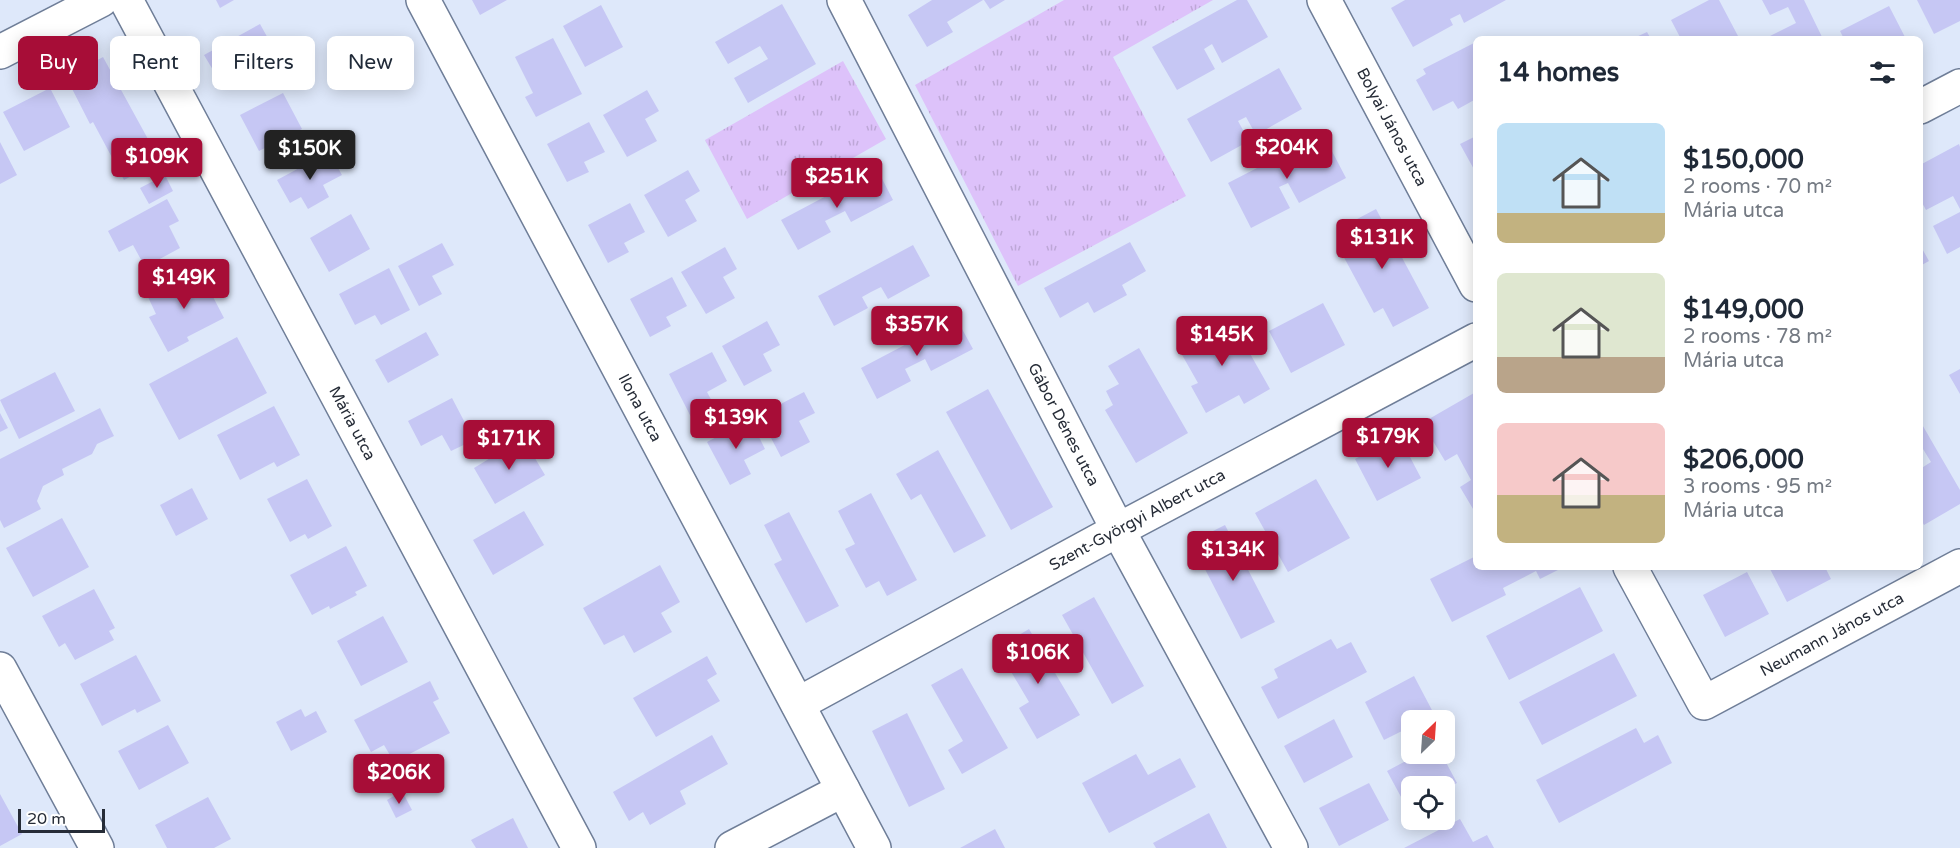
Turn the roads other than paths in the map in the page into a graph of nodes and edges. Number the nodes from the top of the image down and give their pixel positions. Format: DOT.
graph roads {
  1 [pos="101,0"];
  2 [pos="126,0"];
  3 [pos="423,0"];
  4 [pos="843,0"];
  5 [pos="1324,0"];
  6 [pos="0,52"];
  7 [pos="1960,86"];
  8 [pos="1923,105"];
  9 [pos="1473,279"];
  10 [pos="1473,342"];
  11 [pos="1118,530"];
  12 [pos="1960,566"];
  13 [pos="1632,570"];
  14 [pos="0,669"];
  15 [pos="798,704"];
  16 [pos="843,790"];
  17 [pos="97,848"];
  18 [pos="579,848"];
  19 [pos="732,848"];
  20 [pos="874,848"];
  21 [pos="1291,848"];
  1 -- 6 [label="street"];
  2 -- 18 [label="street, Mária utca"];
  3 -- 15 [label="street, Ilona utca"];
  4 -- 11 [label="street, Gábor Dénes utca"];
  5 -- 9 [label="street, Bolyai János utca"];
  7 -- 8 [label="street"];
  10 -- 11 [label="street, Szent-Györgyi Albert utca"];
  11 -- 15 [label="street, Szent-Györgyi Albert utca"];
  11 -- 21 [label="street, Gábor Dénes utca"];
  12 -- 13 [label="street, Neumann János utca"];
  14 -- 17 [label="street"];
  15 -- 16 [label="street, Ilona utca"];
  16 -- 19 [label="street"];
  16 -- 20 [label="street, Ilona utca"];
}
